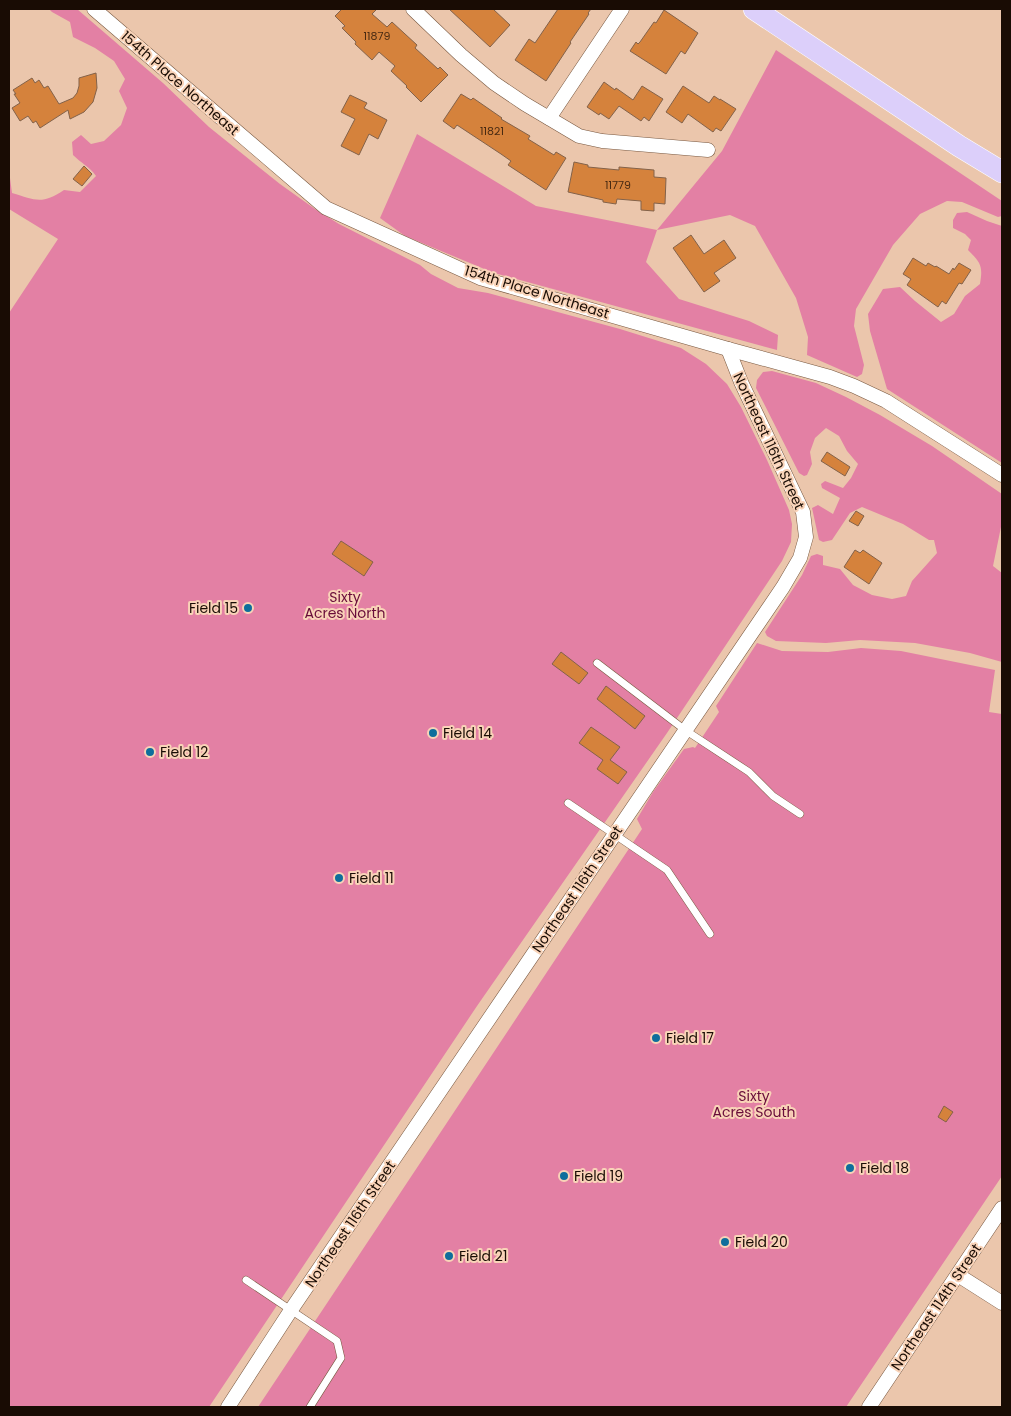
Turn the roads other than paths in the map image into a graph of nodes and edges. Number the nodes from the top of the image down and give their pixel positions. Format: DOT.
graph roads {
  1 [pos="94,9"];
  2 [pos="413,9"];
  3 [pos="622,9"];
  4 [pos="754,9"];
  5 [pos="549,118"];
  6 [pos="708,150"];
  7 [pos="1002,172"];
  8 [pos="728,349"];
  9 [pos="1002,475"];
  10 [pos="597,663"];
  11 [pos="685,730"];
  12 [pos="568,803"];
  13 [pos="800,814"];
  14 [pos="614,834"];
  15 [pos="710,934"];
  16 [pos="1002,1208"];
  17 [pos="958,1275"];
  18 [pos="246,1280"];
  19 [pos="1002,1303"];
  20 [pos="291,1310"];
  21 [pos="228,1407"];
  22 [pos="310,1407"];
  23 [pos="869,1407"];
  1 -- 8 [label="street, 154th Place Northeast"];
  2 -- 5 [label="street"];
  3 -- 5 [label="street"];
  4 -- 7 [label="main road"];
  5 -- 6 [label="street"];
  8 -- 9 [label="street, 154th Place Northeast"];
  8 -- 11 [label="street, Northeast 116th Street"];
  10 -- 11 [label="lane"];
  11 -- 13 [label="lane"];
  11 -- 14 [label="street, Northeast 116th Street"];
  12 -- 14 [label="lane"];
  14 -- 15 [label="lane"];
  14 -- 20 [label="street, Northeast 116th Street"];
  16 -- 17 [label="street, Northeast 114th Street"];
  17 -- 19 [label="street"];
  17 -- 23 [label="street, Northeast 114th Street"];
  18 -- 20 [label="lane"];
  20 -- 21 [label="street, Northeast 116th Street"];
  20 -- 22 [label="lane"];
}
